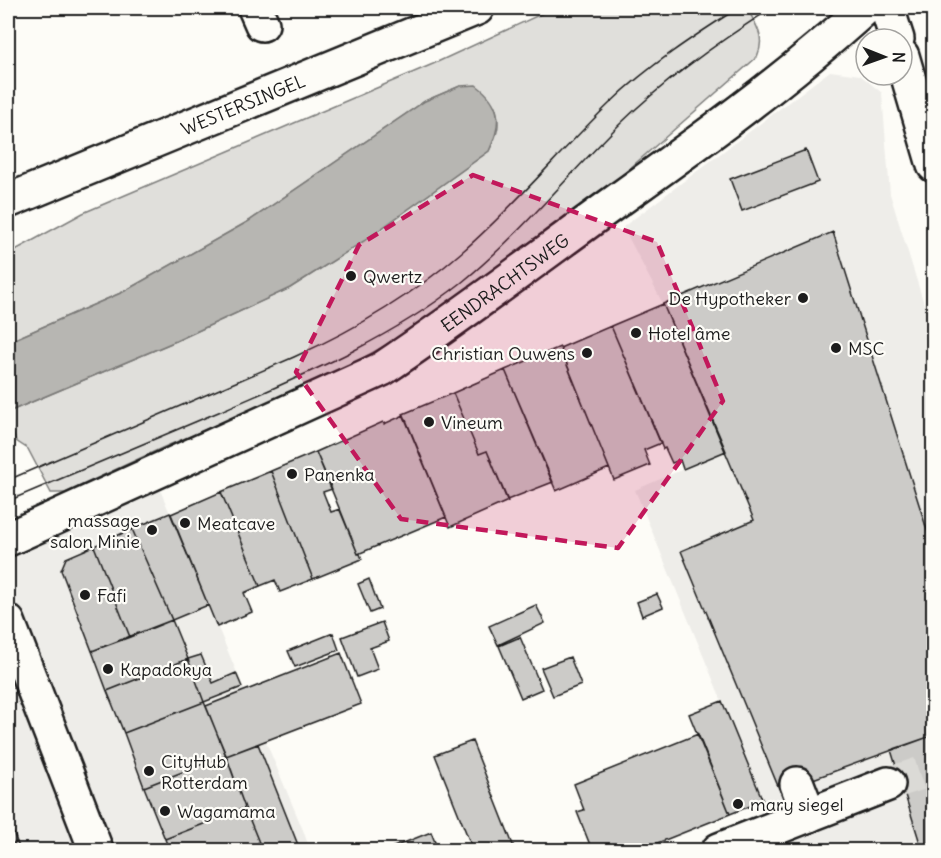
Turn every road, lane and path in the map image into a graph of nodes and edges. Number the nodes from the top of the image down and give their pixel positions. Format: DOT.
graph roads {
  1 [pos="477,8"];
  2 [pos="865,8"];
  3 [pos="887,8"];
  4 [pos="893,27"];
  5 [pos="911,87"];
  6 [pos="933,165"];
  7 [pos="8,201"];
  8 [pos="8,538"];
  9 [pos="8,622"];
  10 [pos="797,784"];
  11 [pos="888,784"];
  12 [pos="809,815"];
  13 [pos="96,850"];
  14 [pos="719,850"];
  1 -- 7 [label="street, WESTERSINGEL"];
  2 -- 8 [label="street, EENDRACHTSWEG"];
  3 -- 4 [label="street"];
  5 -- 6 [label="street"];
  9 -- 13 [label="street"];
  10 -- 12 [label="street"];
  11 -- 12 [label="street"];
  12 -- 14 [label="street"];
}
